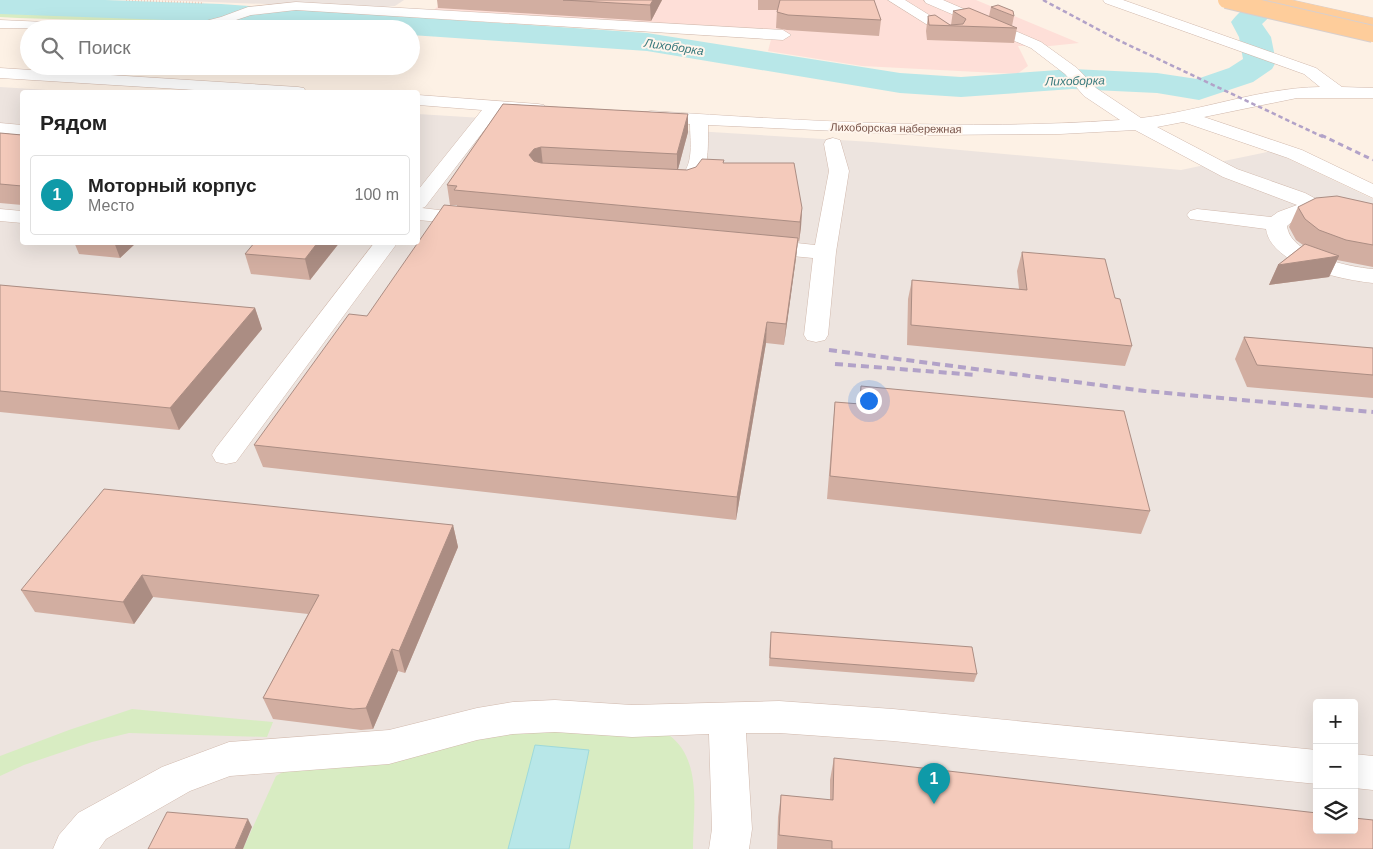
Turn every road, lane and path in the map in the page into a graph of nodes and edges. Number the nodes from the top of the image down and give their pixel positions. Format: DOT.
graph roads {
  1 [pos="126,0"];
  2 [pos="420,0"];
  3 [pos="895,0"];
  4 [pos="930,0"];
  5 [pos="1110,0"];
  6 [pos="1226,0"];
  7 [pos="1272,0"];
  8 [pos="1330,0"];
  9 [pos="204,3"];
  10 [pos="1373,9"];
  11 [pos="397,12"];
  12 [pos="226,20"];
  13 [pos="1373,22"];
  14 [pos="0,24"];
  15 [pos="20,25"];
  16 [pos="1373,34"];
  17 [pos="782,35"];
  18 [pos="954,35"];
  19 [pos="0,73"];
  20 [pos="20,74"];
  21 [pos="31,75"];
  22 [pos="267,90"];
  23 [pos="1337,92"];
  24 [pos="1373,93"];
  25 [pos="420,100"];
  26 [pos="494,106"];
  27 [pos="551,110"];
  28 [pos="630,115"];
  29 [pos="1186,117"];
  30 [pos="699,120"];
  31 [pos="1138,124"];
  32 [pos="0,128"];
  33 [pos="20,130"];
  34 [pos="833,144"];
  35 [pos="652,180"];
  36 [pos="1373,192"];
  37 [pos="420,200"];
  38 [pos="1318,208"];
  39 [pos="0,214"];
  40 [pos="420,214"];
  41 [pos="1197,215"];
  42 [pos="20,217"];
  43 [pos="1373,218"];
  44 [pos="497,222"];
  45 [pos="1276,224"];
  46 [pos="735,244"];
  47 [pos="385,245"];
  48 [pos="825,252"];
  49 [pos="1373,276"];
  50 [pos="816,335"];
  51 [pos="226,454"];
  52 [pos="728,717"];
  53 [pos="1313,767"];
  54 [pos="1358,771"];
  55 [pos="1373,773"];
  56 [pos="73,849"];
  57 [pos="729,849"];
  1 -- 9 [label="path"];
  2 -- 11 [label="street"];
  3 -- 18 [label="street"];
  4 -- 31 [label="street"];
  5 -- 23 [label="street"];
  6 -- 16 [label="main road, bridge"];
  7 -- 13 [label="main road"];
  8 -- 10 [label="main road"];
  11 -- 12 [label="street"];
  11 -- 17 [label="street"];
  14 -- 15 [label="street"];
  19 -- 20 [label="street"];
  21 -- 22 [label="street"];
  23 -- 24 [label="street, Лихоборская набережная"];
  23 -- 29 [label="street, Лихоборская набережная"];
  25 -- 26 [label="street"];
  26 -- 27 [label="street"];
  26 -- 37 [label="street"];
  28 -- 30 [label="street, Лихоборская набережная"];
  29 -- 31 [label="street, Лихоборская набережная"];
  29 -- 36 [label="street"];
  30 -- 31 [label="street, Лихоборская набережная"];
  30 -- 35 [label="street"];
  31 -- 38 [label="street"];
  32 -- 33 [label="street"];
  34 -- 48 [label="street"];
  38 -- 43 [label="street"];
  38 -- 45 [label="street"];
  39 -- 42 [label="street"];
  40 -- 44 [label="street"];
  41 -- 45 [label="street"];
  45 -- 49 [label="street"];
  46 -- 48 [label="street"];
  47 -- 51 [label="street"];
  48 -- 50 [label="street"];
  52 -- 53 [label="street"];
  52 -- 56 [label="street"];
  52 -- 57 [label="street"];
  54 -- 55 [label="street"];
}
